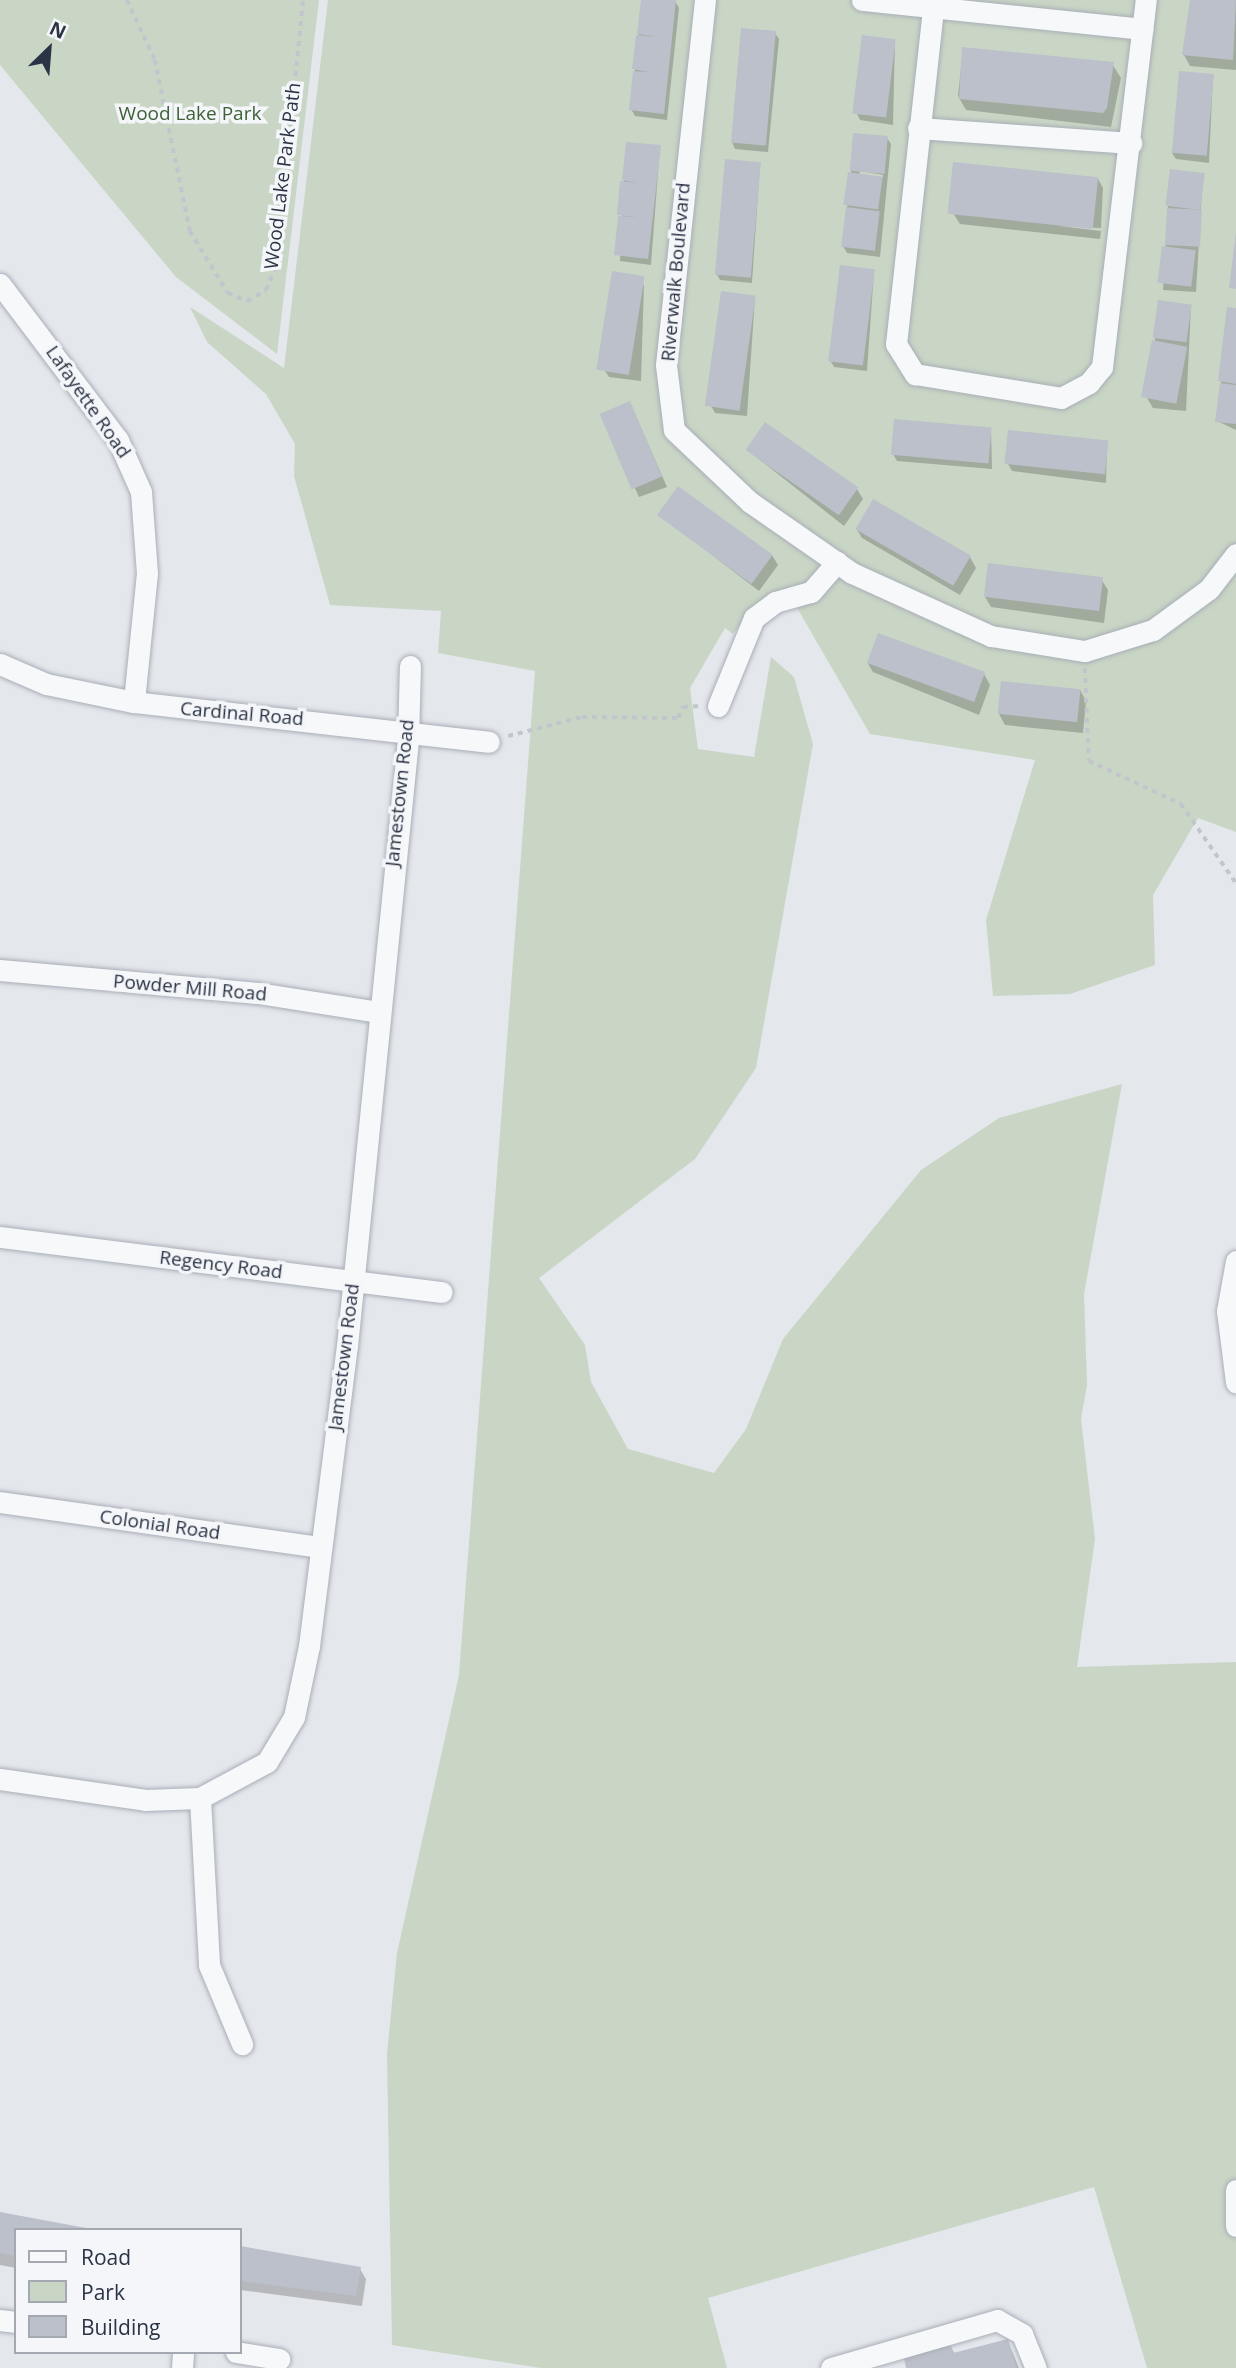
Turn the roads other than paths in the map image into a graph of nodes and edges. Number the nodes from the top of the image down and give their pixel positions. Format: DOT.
graph roads {
  1 [pos="705,0"];
  2 [pos="862,0"];
  3 [pos="1146,0"];
  4 [pos="933,4"];
  5 [pos="1143,29"];
  6 [pos="918,128"];
  7 [pos="1131,144"];
  8 [pos="0,284"];
  9 [pos="1236,554"];
  10 [pos="837,562"];
  11 [pos="0,664"];
  12 [pos="410,666"];
  13 [pos="134,702"];
  14 [pos="718,706"];
  15 [pos="408,731"];
  16 [pos="489,742"];
  17 [pos="0,970"];
  18 [pos="380,1012"];
  19 [pos="0,1237"];
  20 [pos="1236,1261"];
  21 [pos="353,1280"];
  22 [pos="442,1292"];
  23 [pos="1236,1382"];
  24 [pos="0,1502"];
  25 [pos="321,1547"];
  26 [pos="0,1779"];
  27 [pos="200,1798"];
  28 [pos="242,2044"];
  29 [pos="1236,2190"];
  30 [pos="1236,2226"];
  31 [pos="242,2353"];
  32 [pos="279,2359"];
  33 [pos="831,2368"];
  34 [pos="1036,2368"];
  1 -- 10 [label="street, Riverwalk Boulevard"];
  2 -- 4 [label="street"];
  3 -- 5 [label="street"];
  4 -- 5 [label="street"];
  4 -- 6 [label="street"];
  5 -- 7 [label="street"];
  6 -- 7 [label="street"];
  6 -- 7 [label="street"];
  8 -- 13 [label="street, Lafayette Road"];
  9 -- 10 [label="street, Riverwalk Boulevard"];
  10 -- 14 [label="street"];
  11 -- 13 [label="street, Cardinal Road"];
  12 -- 15 [label="street, Jamestown Road"];
  13 -- 15 [label="street, Cardinal Road"];
  15 -- 16 [label="street, Cardinal Road"];
  15 -- 18 [label="street, Jamestown Road"];
  17 -- 18 [label="street, Powder Mill Road"];
  18 -- 21 [label="street, Jamestown Road"];
  19 -- 21 [label="street, Regency Road"];
  20 -- 23 [label="street"];
  21 -- 22 [label="street, Regency Road"];
  21 -- 25 [label="street, Jamestown Road"];
  24 -- 25 [label="street, Colonial Road"];
  25 -- 27 [label="street, Jamestown Road"];
  26 -- 27 [label="street, Jamestown Road"];
  27 -- 28 [label="street"];
  29 -- 30 [label="street"];
  31 -- 32 [label="street"];
  33 -- 34 [label="street"];
}
